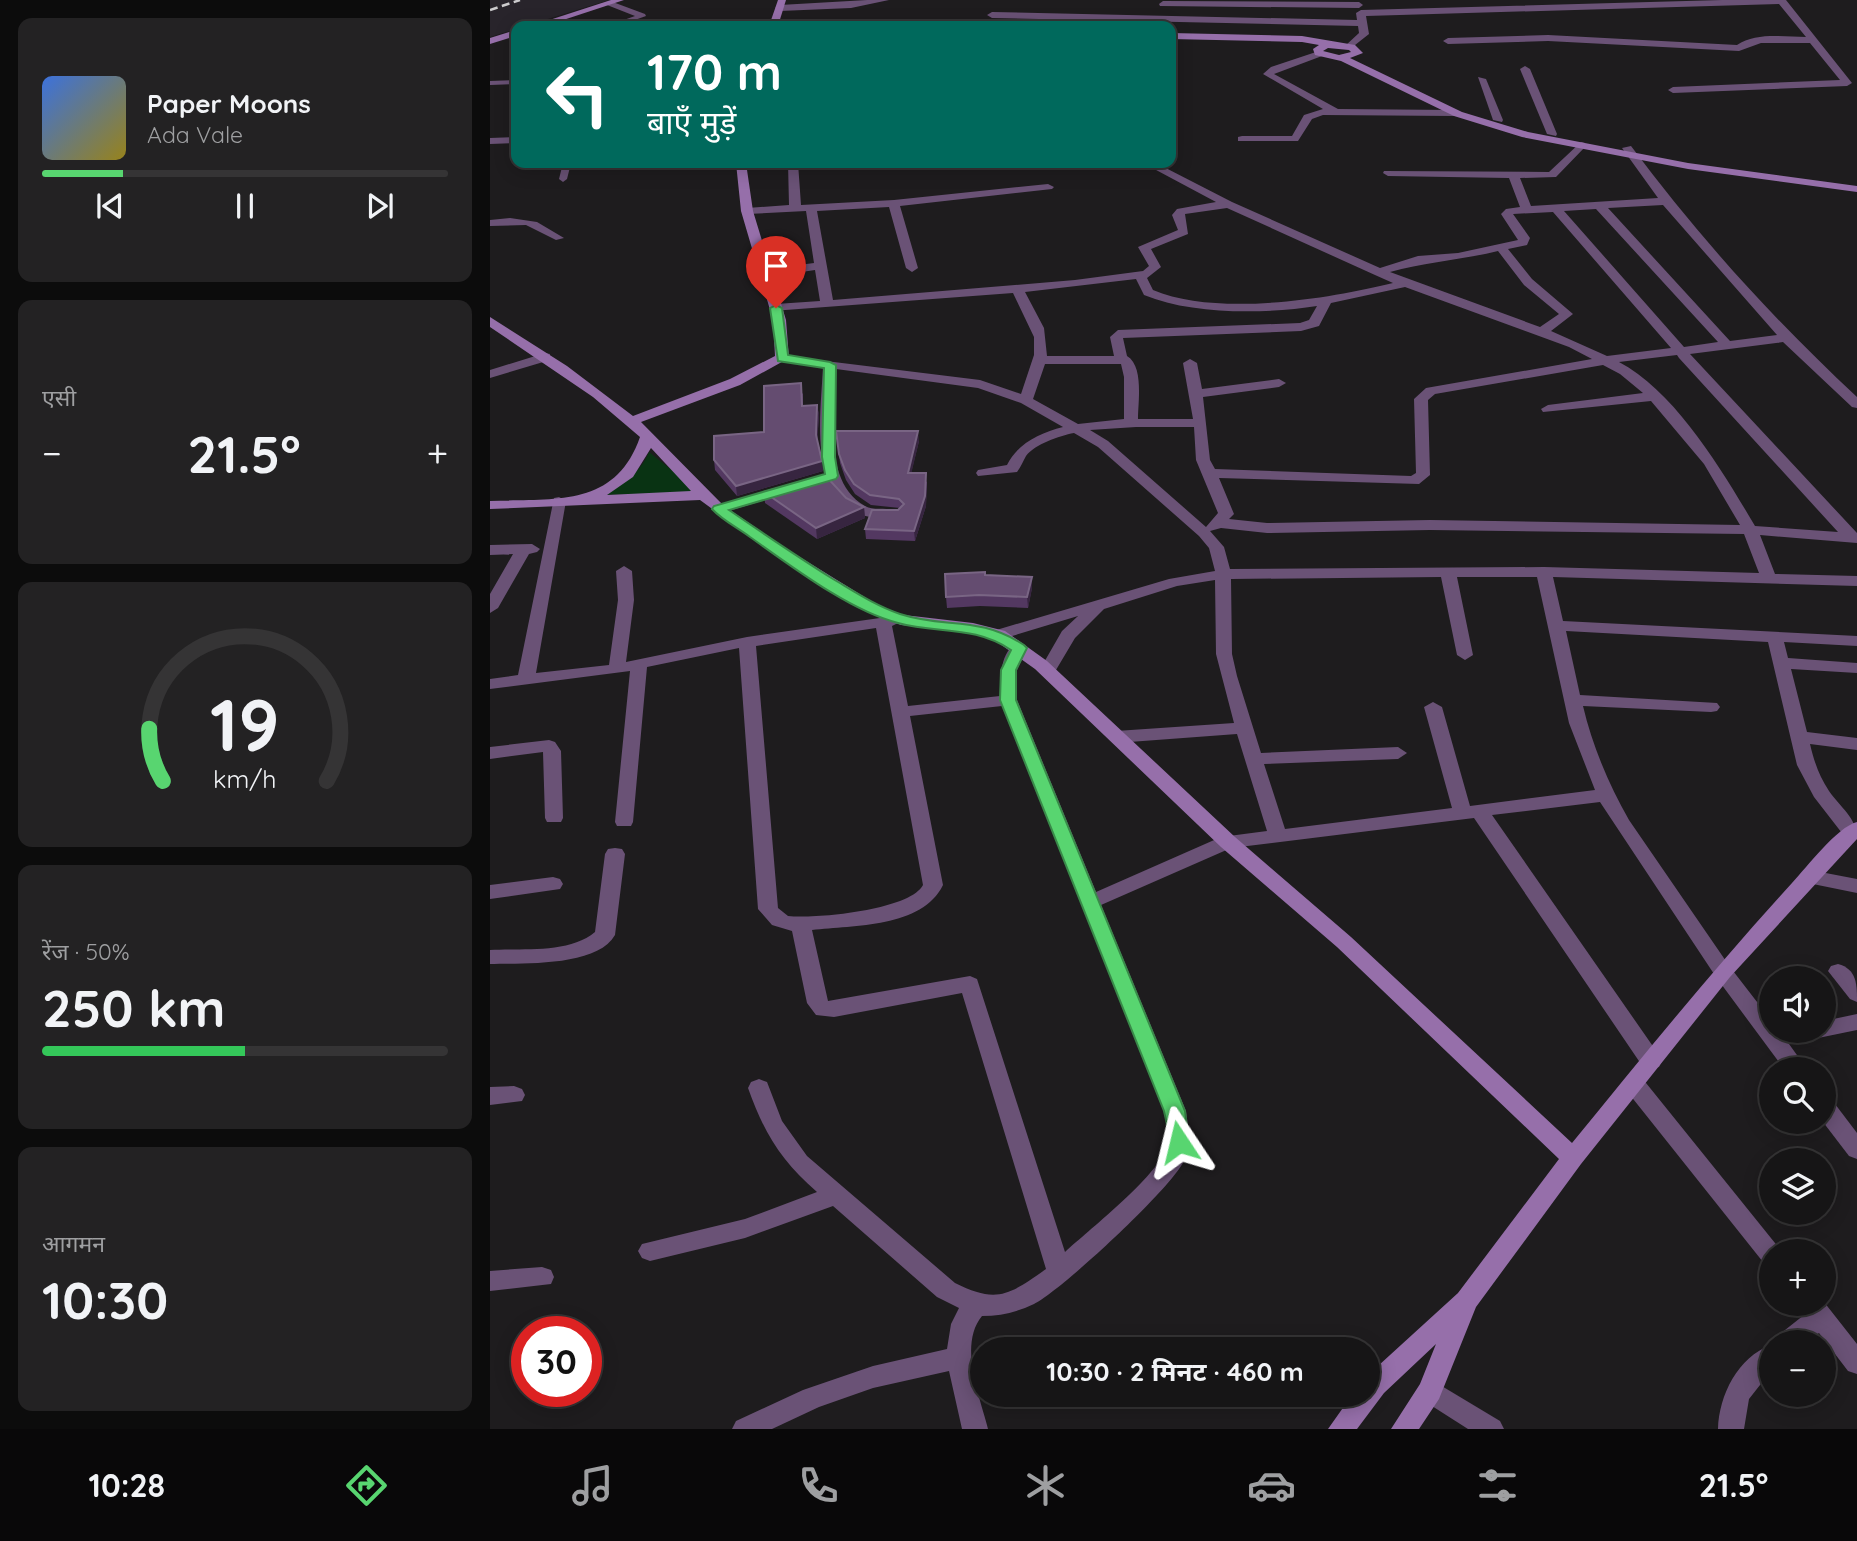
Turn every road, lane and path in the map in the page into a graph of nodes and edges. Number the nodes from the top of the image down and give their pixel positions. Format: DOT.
graph roads {
  1 [pos="620,0"];
  2 [pos="886,0"];
  3 [pos="990,0"];
  4 [pos="1781,1"];
  5 [pos="1228,2"];
  6 [pos="610,3"];
  7 [pos="781,4"];
  8 [pos="1163,4"];
  9 [pos="1360,10"];
  10 [pos="992,15"];
  11 [pos="552,21"];
  12 [pos="626,21"];
  13 [pos="775,21"];
  14 [pos="992,21"];
  15 [pos="1227,21"];
  16 [pos="511,35"];
  17 [pos="1176,38"];
  18 [pos="1176,38"];
  19 [pos="1812,40"];
  20 [pos="490,41"];
  21 [pos="1448,41"];
  22 [pos="1333,45"];
  23 [pos="1353,50"];
  24 [pos="1319,51"];
  25 [pos="1343,58"];
  26 [pos="1525,69"];
  27 [pos="1481,79"];
  28 [pos="511,82"];
  29 [pos="490,83"];
  30 [pos="1672,90"];
  31 [pos="1334,111"];
  32 [pos="1454,113"];
  33 [pos="1498,120"];
  34 [pos="1552,134"];
  35 [pos="1241,139"];
  36 [pos="511,140"];
  37 [pos="490,141"];
  38 [pos="1581,145"];
  39 [pos="511,147"];
  40 [pos="490,148"];
  41 [pos="1630,151"];
  42 [pos="566,168"];
  43 [pos="742,168"];
  44 [pos="793,168"];
  45 [pos="1158,168"];
  46 [pos="1388,173"];
  47 [pos="1514,176"];
  48 [pos="563,179"];
  49 [pos="1857,181"];
  50 [pos="1048,187"];
  51 [pos="1857,189"];
  52 [pos="1666,201"];
  53 [pos="894,204"];
  54 [pos="1228,204"];
  55 [pos="1600,205"];
  56 [pos="811,208"];
  57 [pos="1556,208"];
  58 [pos="795,209"];
  59 [pos="1526,209"];
  60 [pos="747,211"];
  61 [pos="490,223"];
  62 [pos="559,238"];
  63 [pos="1501,248"];
  64 [pos="821,266"];
  65 [pos="912,268"];
  66 [pos="1379,272"];
  67 [pos="768,273"];
  68 [pos="1140,275"];
  69 [pos="1406,283"];
  70 [pos="1017,288"];
  71 [pos="1325,303"];
  72 [pos="827,304"];
  73 [pos="776,308"];
  74 [pos="490,321"];
  75 [pos="1540,332"];
  76 [pos="1786,338"];
  77 [pos="1727,345"];
  78 [pos="1681,351"];
  79 [pos="545,357"];
  80 [pos="782,358"];
  81 [pos="1121,358"];
  82 [pos="1038,360"];
  83 [pos="1606,360"];
  84 [pos="1190,363"];
  85 [pos="830,365"];
  86 [pos="490,374"];
  87 [pos="1279,383"];
  88 [pos="1195,394"];
  89 [pos="1654,396"];
  90 [pos="1026,400"];
  91 [pos="1857,404"];
  92 [pos="1548,409"];
  93 [pos="632,421"];
  94 [pos="1201,424"];
  95 [pos="1131,425"];
  96 [pos="1075,427"];
  97 [pos="647,438"];
  98 [pos="983,473"];
  99 [pos="1208,473"];
  100 [pos="819,480"];
  101 [pos="702,495"];
  102 [pos="590,498"];
  103 [pos="559,501"];
  104 [pos="490,505"];
  105 [pos="719,509"];
  106 [pos="894,514"];
  107 [pos="1220,523"];
  108 [pos="1751,530"];
  109 [pos="1204,533"];
  110 [pos="1854,538"];
  111 [pos="550,549"];
  112 [pos="490,550"];
  113 [pos="523,550"];
  114 [pos="624,571"];
  115 [pos="1448,572"];
  116 [pos="1544,572"];
  117 [pos="1223,574"];
  118 [pos="1768,576"];
  119 [pos="1857,580"];
  120 [pos="1099,604"];
  121 [pos="490,608"];
  122 [pos="892,621"];
  123 [pos="1556,626"];
  124 [pos="999,635"];
  125 [pos="1775,638"];
  126 [pos="1857,641"];
  127 [pos="747,642"];
  128 [pos="1019,648"];
  129 [pos="1465,655"];
  130 [pos="1781,663"];
  131 [pos="639,664"];
  132 [pos="1857,668"];
  133 [pos="617,669"];
  134 [pos="1047,671"];
  135 [pos="526,681"];
  136 [pos="490,684"];
  137 [pos="1008,700"];
  138 [pos="1573,700"];
  139 [pos="1433,707"];
  140 [pos="1712,707"];
  141 [pos="900,712"];
  142 [pos="1243,727"];
  143 [pos="1116,737"];
  144 [pos="1800,737"];
  145 [pos="1857,744"];
  146 [pos="490,753"];
  147 [pos="1398,754"];
  148 [pos="1253,759"];
  149 [pos="1606,795"];
  150 [pos="1471,812"];
  151 [pos="554,818"];
  152 [pos="624,822"];
  153 [pos="1854,831"];
  154 [pos="1277,834"];
  155 [pos="1228,842"];
  156 [pos="615,854"];
  157 [pos="1810,877"];
  158 [pos="554,884"];
  159 [pos="1857,886"];
  160 [pos="490,892"];
  161 [pos="1090,902"];
  162 [pos="801,924"];
  163 [pos="490,957"];
  164 [pos="1838,971"];
  165 [pos="1723,972"];
  166 [pos="1857,994"];
  167 [pos="1759,1020"];
  168 [pos="1857,1022"];
  169 [pos="1836,1026"];
  170 [pos="1776,1043"];
  171 [pos="1787,1057"];
  172 [pos="1651,1061"];
  173 [pos="1634,1084"];
  174 [pos="758,1088"];
  175 [pos="514,1095"];
  176 [pos="490,1096"];
  177 [pos="1836,1119"];
  178 [pos="1853,1138"];
  179 [pos="1573,1158"];
  180 [pos="835,1194"];
  181 [pos="1759,1240"];
  182 [pos="650,1251"];
  183 [pos="1059,1273"];
  184 [pos="542,1277"];
  185 [pos="490,1281"];
  186 [pos="1467,1300"];
  187 [pos="976,1305"];
  188 [pos="1811,1316"];
  189 [pos="1819,1316"];
  190 [pos="1799,1330"];
  191 [pos="960,1357"];
  192 [pos="1857,1363"];
  193 [pos="1759,1365"];
  194 [pos="1430,1391"];
  195 [pos="745,1429"];
  196 [pos="975,1429"];
  197 [pos="1341,1429"];
  198 [pos="1404,1429"];
  199 [pos="1491,1429"];
  200 [pos="1731,1429"];
  1 -- 6 [label="street"];
  2 -- 7 [label="street"];
  3 -- 10 [label="street"];
  4 -- 9 [label="street"];
  4 -- 19 [label="street"];
  5 -- 8 [label="street"];
  5 -- 9 [label="street"];
  5 -- 15 [label="street"];
  6 -- 11 [label="street"];
  6 -- 12 [label="lane"];
  7 -- 13 [label="street"];
  9 -- 15 [label="street"];
  9 -- 23 [label="street"];
  10 -- 14 [label="street"];
  10 -- 15 [label="street"];
  16 -- 20 [label="street"];
  17 -- 22 [label="street"];
  18 -- 24 [label="street"];
  19 -- 21 [label="street"];
  19 -- 30 [label="street"];
  22 -- 23 [label="street"];
  22 -- 24 [label="street"];
  23 -- 25 [label="street"];
  23 -- 33 [label="street"];
  24 -- 25 [label="street"];
  24 -- 31 [label="street"];
  25 -- 32 [label="street"];
  26 -- 34 [label="street"];
  27 -- 33 [label="street"];
  28 -- 29 [label="lane"];
  31 -- 32 [label="street"];
  31 -- 35 [label="street"];
  32 -- 38 [label="street"];
  33 -- 34 [label="street"];
  34 -- 41 [label="street"];
  36 -- 37 [label="street"];
  38 -- 41 [label="street"];
  38 -- 47 [label="street"];
  39 -- 40 [label="street"];
  41 -- 49 [label="street"];
  41 -- 51 [label="street"];
  41 -- 52 [label="street"];
  42 -- 48 [label="lane"];
  43 -- 60 [label="street"];
  44 -- 58 [label="street"];
  45 -- 54 [label="street"];
  46 -- 47 [label="street"];
  47 -- 59 [label="street"];
  50 -- 53 [label="street"];
  52 -- 55 [label="street"];
  52 -- 76 [label="street"];
  53 -- 56 [label="street"];
  53 -- 65 [label="street"];
  54 -- 66 [label="street"];
  54 -- 68 [label="street"];
  55 -- 57 [label="street"];
  55 -- 77 [label="street"];
  56 -- 58 [label="street"];
  56 -- 64 [label="street"];
  57 -- 59 [label="street"];
  57 -- 78 [label="street"];
  58 -- 60 [label="street"];
  59 -- 63 [label="street"];
  60 -- 67 [label="street"];
  61 -- 62 [label="lane"];
  63 -- 66 [label="street"];
  63 -- 75 [label="street"];
  64 -- 67 [label="street"];
  64 -- 72 [label="street"];
  66 -- 69 [label="street"];
  67 -- 73 [label="street"];
  68 -- 70 [label="street"];
  68 -- 71 [label="street"];
  69 -- 71 [label="street"];
  69 -- 75 [label="street"];
  70 -- 72 [label="street"];
  70 -- 82 [label="street"];
  71 -- 81 [label="street"];
  72 -- 73 [label="street"];
  73 -- 80 [label="street"];
  74 -- 79 [label="street"];
  75 -- 83 [label="street"];
  76 -- 77 [label="street"];
  76 -- 91 [label="street"];
  77 -- 78 [label="street"];
  78 -- 83 [label="street"];
  78 -- 110 [label="street"];
  79 -- 86 [label="street"];
  79 -- 93 [label="street"];
  80 -- 85 [label="street"];
  80 -- 93 [label="street"];
  81 -- 82 [label="street"];
  81 -- 95 [label="street"];
  82 -- 90 [label="street"];
  83 -- 89 [label="street"];
  83 -- 99 [label="street"];
  84 -- 88 [label="street"];
  85 -- 90 [label="street"];
  85 -- 100 [label="street"];
  87 -- 88 [label="street"];
  88 -- 94 [label="street"];
  89 -- 92 [label="street"];
  89 -- 108 [label="street"];
  90 -- 96 [label="street"];
  93 -- 97 [label="street"];
  94 -- 95 [label="street"];
  94 -- 99 [label="street"];
  95 -- 96 [label="street"];
  96 -- 98 [label="street"];
  96 -- 109 [label="street"];
  97 -- 101 [label="street"];
  97 -- 102 [label="street"];
  99 -- 107 [label="street"];
  100 -- 105 [label="street"];
  100 -- 106 [label="street"];
  101 -- 102 [label="street"];
  101 -- 105 [label="street"];
  102 -- 103 [label="street"];
  103 -- 104 [label="street"];
  103 -- 111 [label="street"];
  105 -- 122 [label="street"];
  107 -- 108 [label="street"];
  107 -- 109 [label="street"];
  108 -- 110 [label="street"];
  108 -- 118 [label="street"];
  109 -- 117 [label="street"];
  111 -- 113 [label="street"];
  111 -- 135 [label="street"];
  112 -- 113 [label="street"];
  113 -- 121 [label="street"];
  114 -- 133 [label="street"];
  115 -- 116 [label="street"];
  115 -- 117 [label="street"];
  115 -- 129 [label="street"];
  116 -- 118 [label="street"];
  116 -- 123 [label="street"];
  117 -- 120 [label="street"];
  117 -- 142 [label="street"];
  118 -- 119 [label="street"];
  120 -- 124 [label="street"];
  120 -- 134 [label="street"];
  122 -- 124 [label="street"];
  122 -- 127 [label="street"];
  122 -- 141 [label="street"];
  123 -- 125 [label="street"];
  123 -- 138 [label="street"];
  124 -- 128 [label="street"];
  125 -- 126 [label="street"];
  125 -- 130 [label="street"];
  127 -- 131 [label="street"];
  127 -- 162 [label="street"];
  128 -- 134 [label="street"];
  128 -- 137 [label="street"];
  130 -- 132 [label="street"];
  130 -- 144 [label="street"];
  131 -- 133 [label="street"];
  131 -- 152 [label="street"];
  133 -- 135 [label="street"];
  134 -- 143 [label="street"];
  135 -- 136 [label="street"];
  137 -- 141 [label="street"];
  137 -- 161 [label="street"];
  138 -- 140 [label="street"];
  138 -- 149 [label="street"];
  139 -- 150 [label="street"];
  141 -- 162 [label="street"];
  142 -- 143 [label="street"];
  142 -- 148 [label="street"];
  143 -- 155 [label="street"];
  144 -- 145 [label="street"];
  144 -- 153 [label="street"];
  146 -- 151 [label="street"];
  147 -- 148 [label="street"];
  148 -- 154 [label="street"];
  149 -- 150 [label="street"];
  149 -- 165 [label="street"];
  150 -- 154 [label="street"];
  150 -- 172 [label="street"];
  153 -- 157 [label="street"];
  154 -- 155 [label="street"];
  155 -- 161 [label="street"];
  155 -- 179 [label="street"];
  156 -- 163 [label="street"];
  157 -- 159 [label="street"];
  157 -- 165 [label="street"];
  158 -- 160 [label="street"];
  161 -- 183 [label="street"];
  162 -- 183 [label="street"];
  164 -- 166 [label="street"];
  165 -- 167 [label="street"];
  165 -- 172 [label="street"];
  168 -- 169 [label="street"];
  170 -- 171 [label="street"];
  172 -- 173 [label="street"];
  173 -- 179 [label="street"];
  173 -- 181 [label="street"];
  174 -- 180 [label="street"];
  175 -- 176 [label="street"];
  177 -- 178 [label="street"];
  179 -- 186 [label="street"];
  180 -- 182 [label="street"];
  180 -- 187 [label="street"];
  183 -- 187 [label="street"];
  184 -- 185 [label="street"];
  186 -- 194 [label="street"];
  186 -- 197 [label="street"];
  187 -- 191 [label="street"];
  188 -- 190 [label="street"];
  189 -- 192 [label="street"];
  191 -- 195 [label="street"];
  191 -- 196 [label="street"];
  193 -- 200 [label="street"];
  194 -- 198 [label="street"];
  194 -- 199 [label="street"];
}
